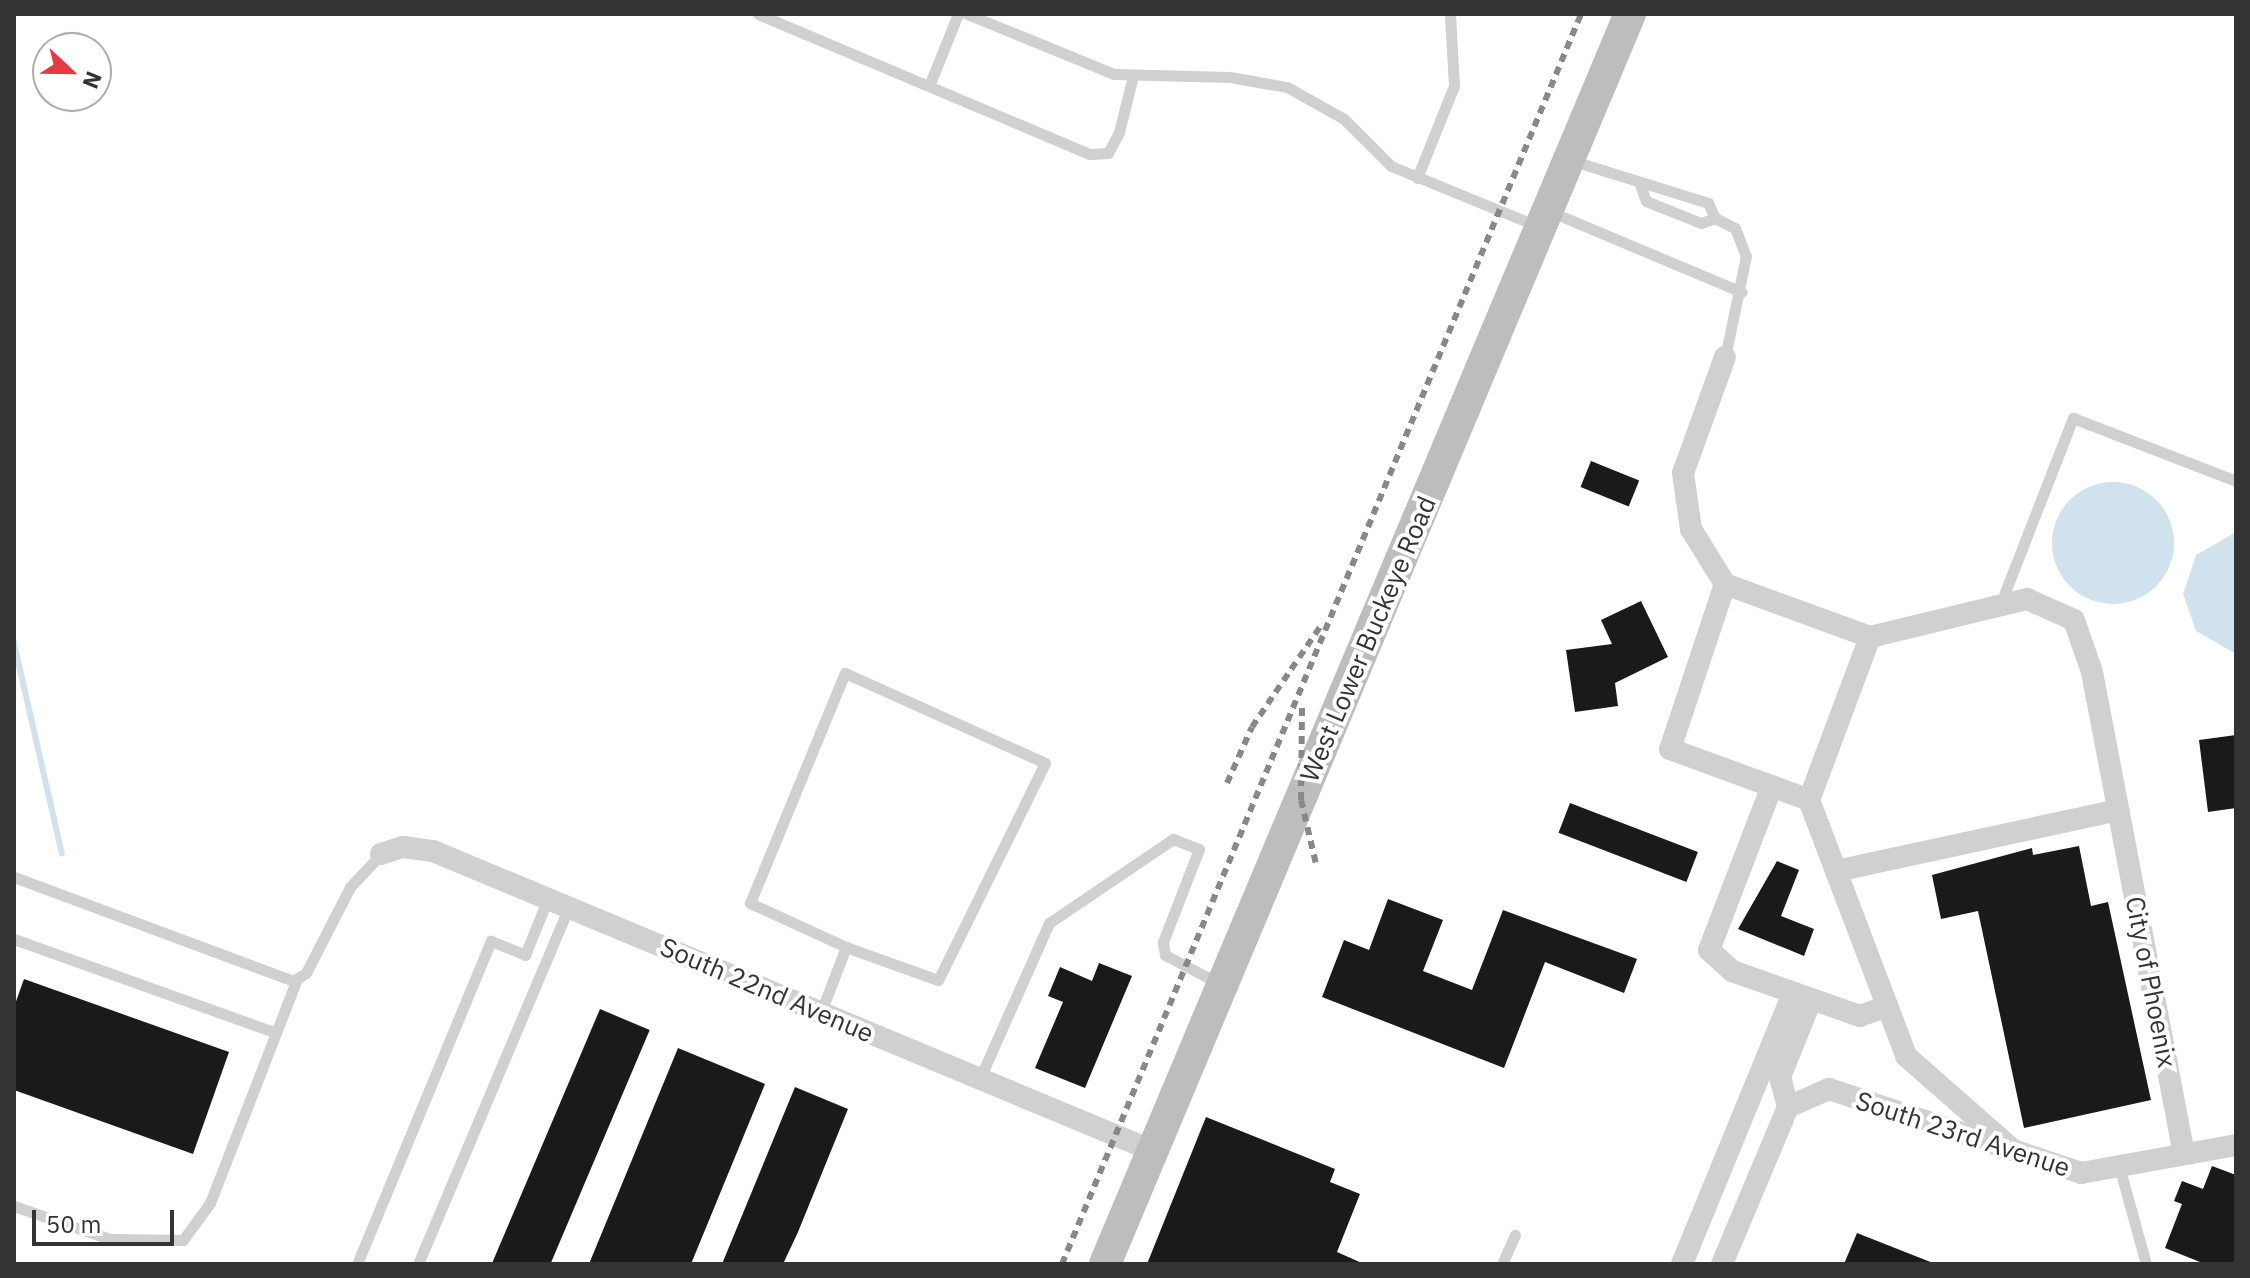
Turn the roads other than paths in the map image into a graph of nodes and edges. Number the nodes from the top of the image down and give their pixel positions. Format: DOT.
graph roads {
  1 [pos="758,14"];
  2 [pos="958,14"];
  3 [pos="967,14"];
  4 [pos="1450,14"];
  5 [pos="1630,14"];
  6 [pos="1133,76"];
  7 [pos="929,86"];
  8 [pos="1570,160"];
  9 [pos="1417,178"];
  10 [pos="1641,187"];
  11 [pos="1715,218"];
  12 [pos="1544,220"];
  13 [pos="1742,292"];
  14 [pos="1725,357"];
  15 [pos="2236,481"];
  16 [pos="1725,584"];
  17 [pos="2000,606"];
  18 [pos="1870,637"];
  19 [pos="1772,786"];
  20 [pos="1809,800"];
  21 [pos="2118,810"];
  22 [pos="381,854"];
  23 [pos="1836,871"];
  24 [pos="14,877"];
  25 [pos="558,903"];
  26 [pos="14,939"];
  27 [pos="846,947"];
  28 [pos="297,979"];
  29 [pos="1221,985"];
  30 [pos="1802,996"];
  31 [pos="1887,1006"];
  32 [pos="821,1012"];
  33 [pos="276,1033"];
  34 [pos="980,1078"];
  35 [pos="1788,1107"];
  36 [pos="2236,1145"];
  37 [pos="1151,1150"];
  38 [pos="2014,1151"];
  39 [pos="2184,1154"];
  40 [pos="2119,1166"];
  41 [pos="14,1206"];
  42 [pos="1515,1235"];
  43 [pos="357,1264"];
  44 [pos="418,1264"];
  45 [pos="1105,1264"];
  46 [pos="1502,1264"];
  47 [pos="1682,1264"];
  48 [pos="1722,1264"];
  49 [pos="2146,1264"];
  1 -- 7 [label="lane"];
  2 -- 7 [label="lane"];
  3 -- 6 [label="lane"];
  4 -- 9 [label="lane"];
  5 -- 8 [label="main road, West Lower Buckeye Road"];
  6 -- 7 [label="lane"];
  6 -- 9 [label="lane"];
  8 -- 10 [label="lane"];
  8 -- 12 [label="main road, West Lower Buckeye Road"];
  9 -- 12 [label="lane"];
  10 -- 11 [label="lane"];
  10 -- 11 [label="lane"];
  11 -- 13 [label="lane"];
  12 -- 13 [label="lane"];
  12 -- 29 [label="main road, West Lower Buckeye Road"];
  13 -- 14 [label="lane"];
  14 -- 16 [label="street"];
  15 -- 17 [label="lane"];
  16 -- 18 [label="street"];
  16 -- 19 [label="street"];
  17 -- 18 [label="street, City of Phoenix"];
  17 -- 21 [label="street, City of Phoenix"];
  18 -- 20 [label="street"];
  19 -- 20 [label="street"];
  19 -- 30 [label="street"];
  20 -- 23 [label="street"];
  21 -- 23 [label="street"];
  21 -- 39 [label="street, City of Phoenix"];
  22 -- 25 [label="street, South 22nd Avenue"];
  22 -- 28 [label="lane"];
  23 -- 31 [label="street"];
  24 -- 28 [label="lane"];
  25 -- 32 [label="street, South 22nd Avenue"];
  25 -- 43 [label="lane"];
  25 -- 44 [label="lane"];
  26 -- 33 [label="lane"];
  27 -- 27 [label="lane"];
  27 -- 32 [label="lane"];
  28 -- 33 [label="lane"];
  29 -- 34 [label="lane"];
  29 -- 37 [label="main road, West Lower Buckeye Road"];
  30 -- 31 [label="street"];
  30 -- 35 [label="street"];
  30 -- 47 [label="street"];
  31 -- 38 [label="street"];
  32 -- 34 [label="street, South 22nd Avenue"];
  33 -- 41 [label="lane"];
  34 -- 37 [label="street, South 22nd Avenue"];
  35 -- 38 [label="street, South 23rd Avenue"];
  35 -- 48 [label="street"];
  36 -- 39 [label="street, South 23rd Avenue"];
  37 -- 45 [label="main road, West Lower Buckeye Road"];
  38 -- 40 [label="street, South 23rd Avenue"];
  39 -- 40 [label="street, South 23rd Avenue"];
  40 -- 49 [label="lane"];
  42 -- 46 [label="lane"];
}
